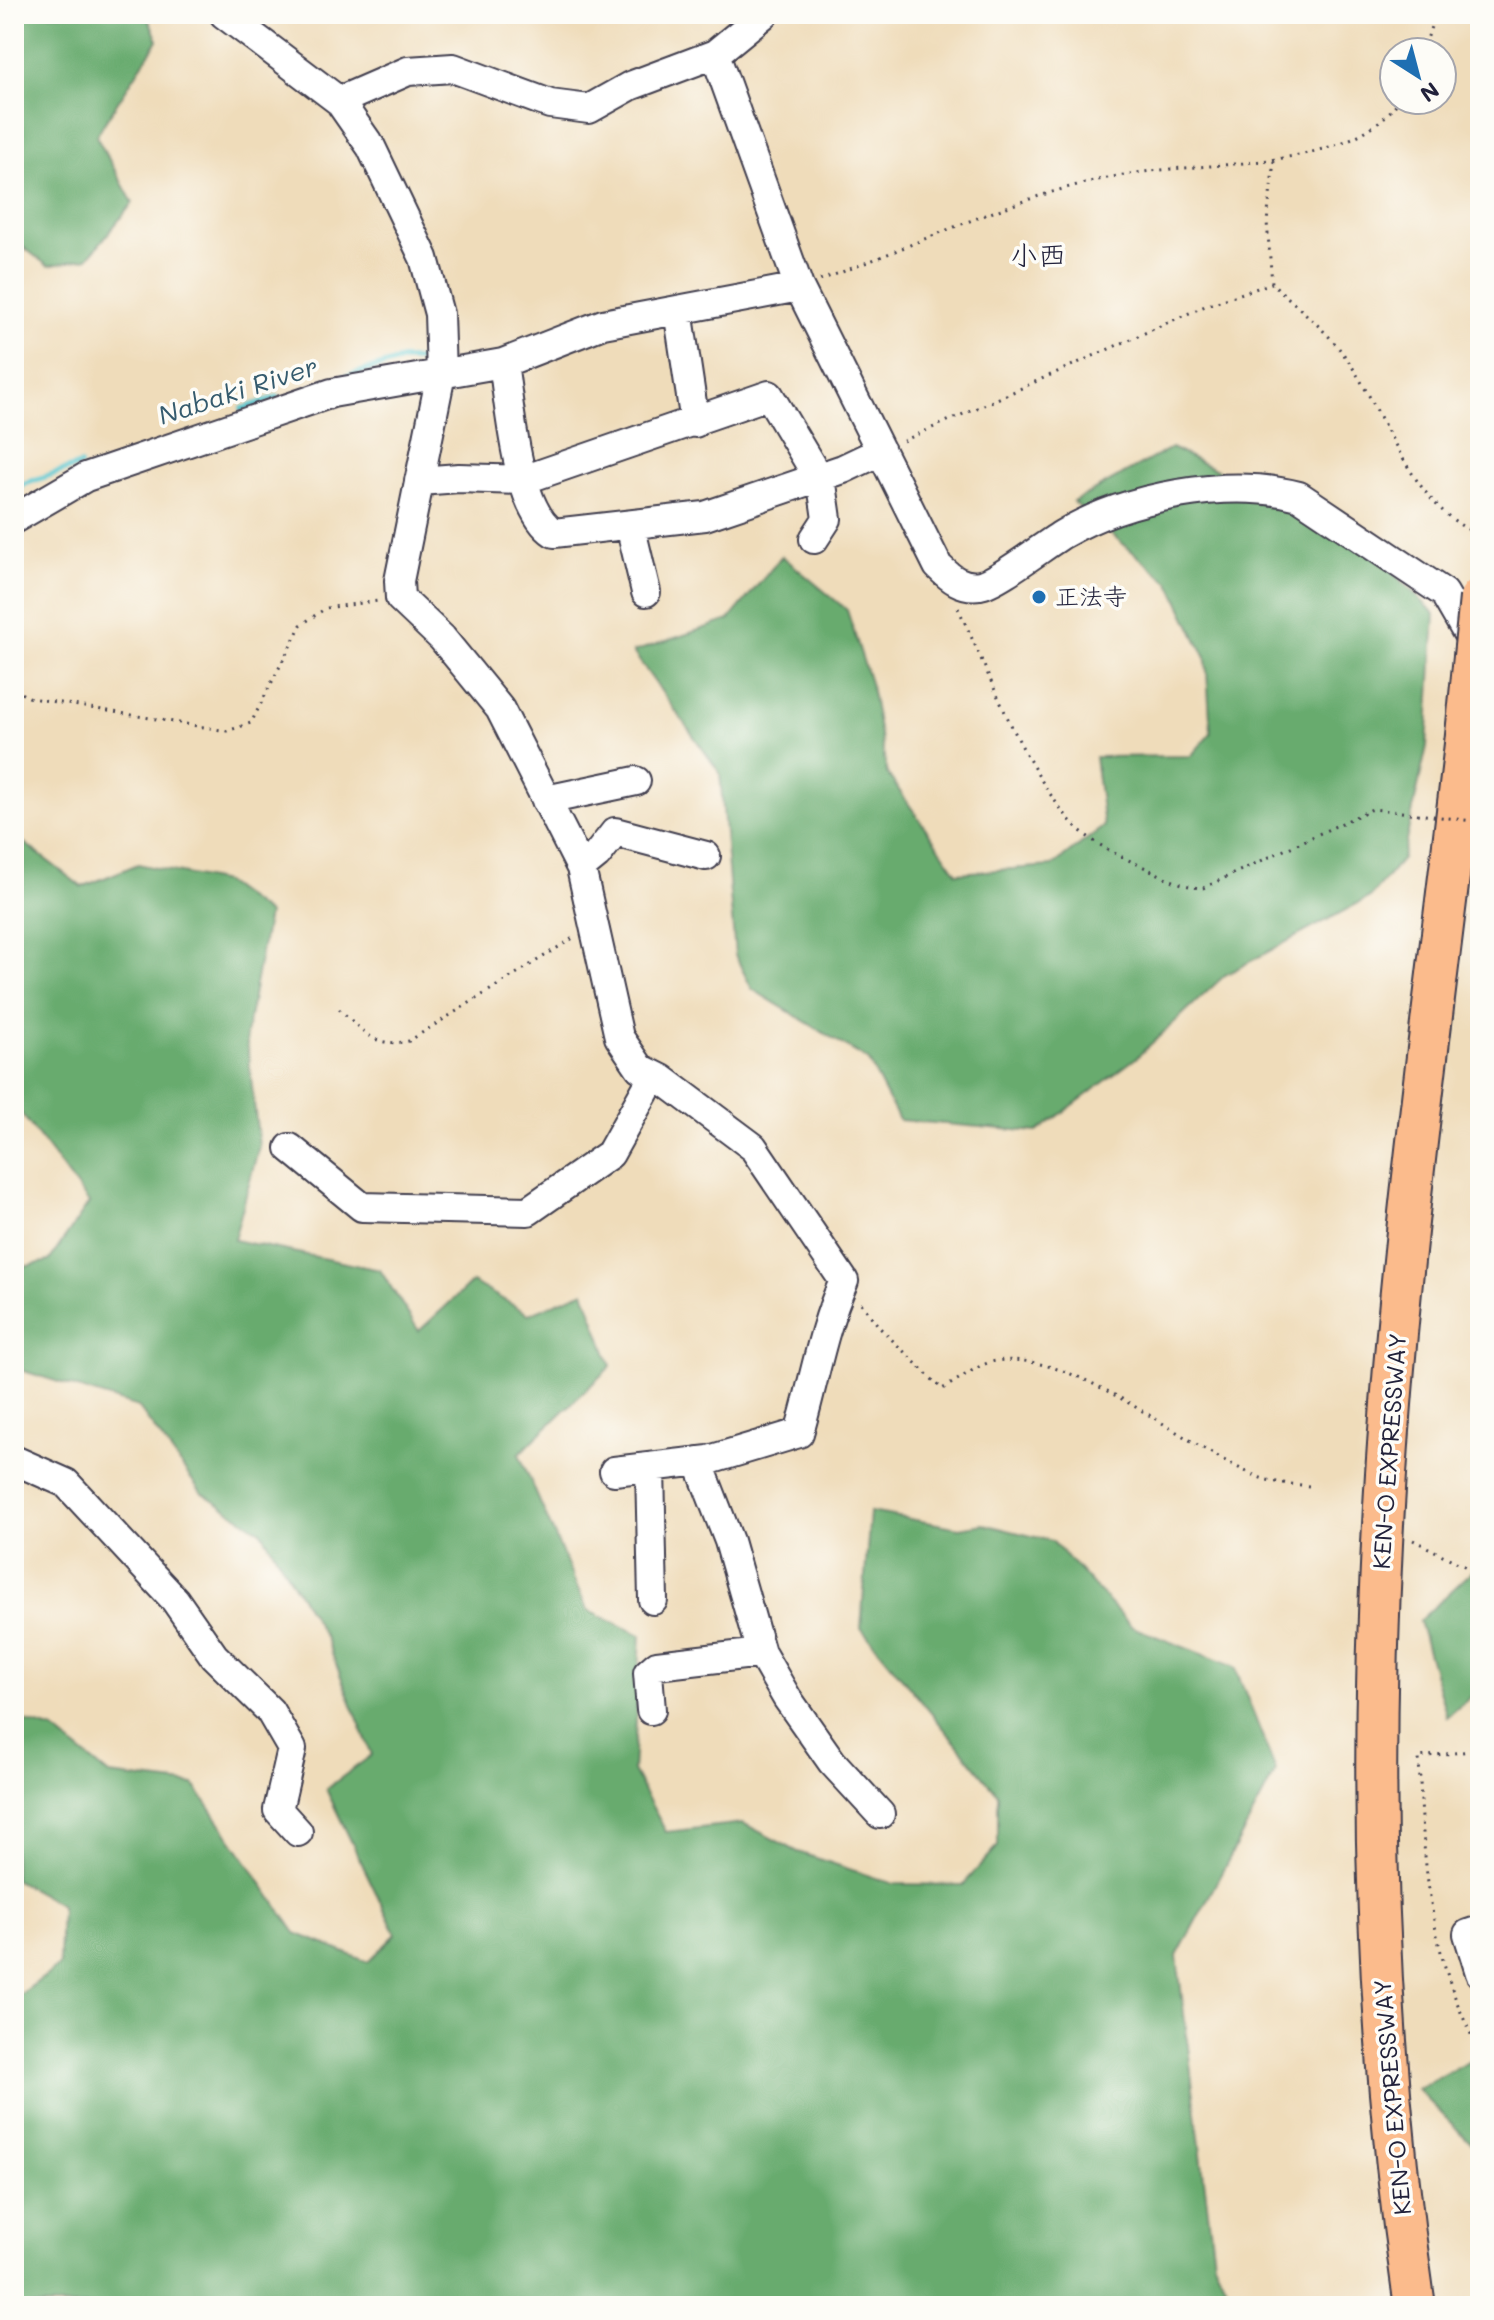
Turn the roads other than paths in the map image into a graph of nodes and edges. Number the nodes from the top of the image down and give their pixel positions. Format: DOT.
graph roads {
  1 [pos="224,14"];
  2 [pos="764,14"];
  3 [pos="715,54"];
  4 [pos="339,101"];
  5 [pos="799,287"];
  6 [pos="678,310"];
  7 [pos="503,363"];
  8 [pos="441,374"];
  9 [pos="695,423"];
  10 [pos="881,451"];
  11 [pos="816,475"];
  12 [pos="523,480"];
  13 [pos="419,481"];
  14 [pos="14,519"];
  15 [pos="630,525"];
  16 [pos="814,539"];
  17 [pos="646,592"];
  18 [pos="1480,598"];
  19 [pos="1480,656"];
  20 [pos="636,781"];
  21 [pos="546,800"];
  22 [pos="706,856"];
  23 [pos="581,868"];
  24 [pos="654,1075"];
  25 [pos="290,1148"];
  26 [pos="14,1460"];
  27 [pos="698,1461"];
  28 [pos="650,1468"];
  29 [pos="614,1471"];
  30 [pos="653,1600"];
  31 [pos="761,1653"];
  32 [pos="651,1710"];
  33 [pos="880,1814"];
  34 [pos="298,1832"];
  35 [pos="1480,1930"];
  36 [pos="1480,1973"];
  37 [pos="1415,2306"];
  1 -- 4 [label="street"];
  2 -- 3 [label="street"];
  3 -- 4 [label="street"];
  3 -- 5 [label="street"];
  4 -- 8 [label="street"];
  5 -- 6 [label="street"];
  5 -- 10 [label="street"];
  6 -- 7 [label="street"];
  6 -- 9 [label="street"];
  7 -- 8 [label="street"];
  7 -- 12 [label="street"];
  8 -- 13 [label="street"];
  8 -- 14 [label="street"];
  9 -- 11 [label="street"];
  9 -- 12 [label="street"];
  10 -- 11 [label="street"];
  10 -- 19 [label="street"];
  11 -- 15 [label="street"];
  11 -- 16 [label="street"];
  12 -- 13 [label="street"];
  12 -- 15 [label="street"];
  13 -- 21 [label="street"];
  15 -- 17 [label="street"];
  18 -- 37 [label="highway, KEN-O EXPRESSWAY, bridge"];
  20 -- 21 [label="street"];
  21 -- 23 [label="street"];
  22 -- 23 [label="street"];
  23 -- 24 [label="street"];
  24 -- 25 [label="street"];
  24 -- 27 [label="street"];
  26 -- 34 [label="street"];
  27 -- 28 [label="street"];
  27 -- 31 [label="street"];
  28 -- 29 [label="street"];
  28 -- 30 [label="street"];
  31 -- 32 [label="street"];
  31 -- 33 [label="street"];
  35 -- 36 [label="street"];
}
